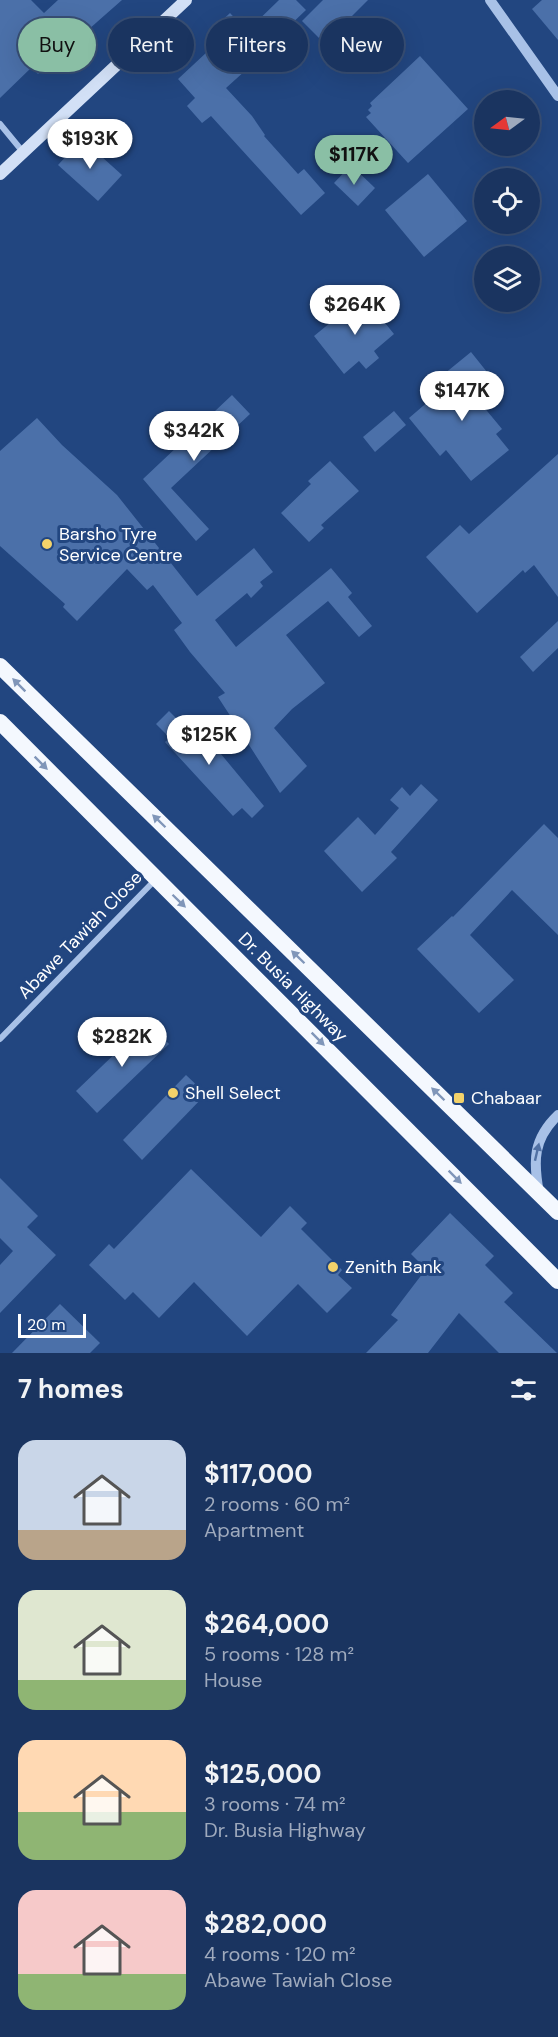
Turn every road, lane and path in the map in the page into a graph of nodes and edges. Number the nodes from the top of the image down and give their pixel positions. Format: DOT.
graph roads {
  1 [pos="186,0"];
  2 [pos="490,0"];
  3 [pos="558,96"];
  4 [pos="0,124"];
  5 [pos="23,152"];
  6 [pos="0,174"];
  7 [pos="0,666"];
  8 [pos="0,722"];
  9 [pos="156,879"];
  10 [pos="0,1039"];
  11 [pos="558,1115"];
  12 [pos="540,1193"];
  13 [pos="558,1212"];
  14 [pos="558,1281"];
  1 -- 5 [label="main road"];
  2 -- 3 [label="street"];
  4 -- 5 [label="street"];
  5 -- 6 [label="main road"];
  12 -- 7 [label="highway, Dr. Busia Highway, one-way"];
  8 -- 9 [label="highway, Dr. Busia Highway, one-way"];
  9 -- 10 [label="street, Abawe Tawiah Close"];
  9 -- 14 [label="highway, Dr. Busia Highway, one-way"];
  12 -- 11 [label="street, one-way"];
  12 -- 13 [label="highway, Dr. Busia Highway"];
}
